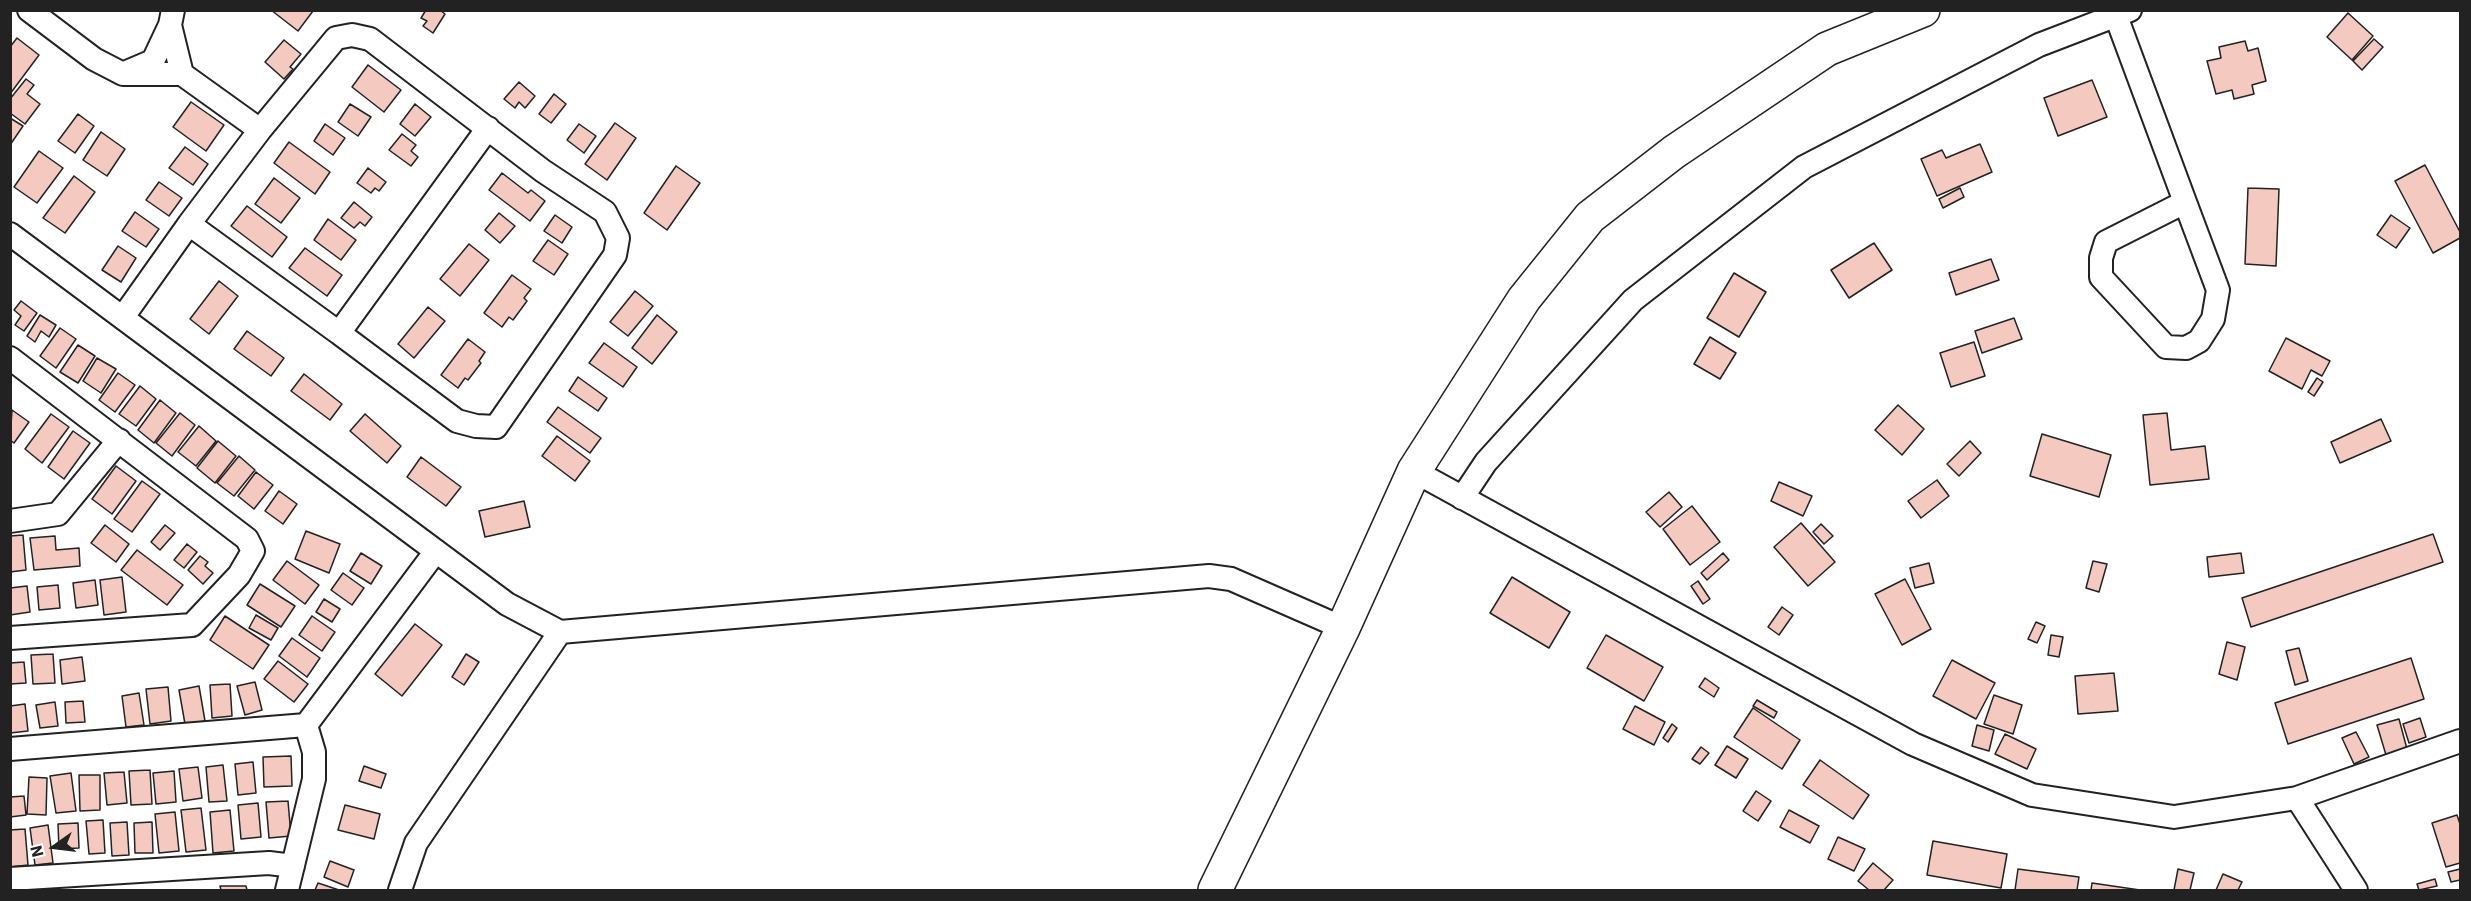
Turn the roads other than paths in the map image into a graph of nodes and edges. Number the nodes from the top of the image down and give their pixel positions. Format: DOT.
graph roads {
  1 [pos="29,10"];
  2 [pos="1923,10"];
  3 [pos="2123,13"];
  4 [pos="172,18"];
  5 [pos="123,74"];
  6 [pos="182,74"];
  7 [pos="488,128"];
  8 [pos="260,130"];
  9 [pos="2185,202"];
  10 [pos="189,224"];
  11 [pos="10,234"];
  12 [pos="123,317"];
  13 [pos="339,333"];
  14 [pos="10,358"];
  15 [pos="119,440"];
  16 [pos="1414,471"];
  17 [pos="1462,498"];
  18 [pos="10,522"];
  19 [pos="436,551"];
  20 [pos="1343,628"];
  21 [pos="560,632"];
  22 [pos="10,638"];
  23 [pos="306,725"];
  24 [pos="2460,741"];
  25 [pos="10,749"];
  26 [pos="2297,798"];
  27 [pos="293,866"];
  28 [pos="10,879"];
  29 [pos="287,891"];
  30 [pos="399,891"];
  31 [pos="1215,891"];
  32 [pos="2356,891"];
  1 -- 5 [label="street"];
  2 -- 16 [label="highway"];
  3 -- 9 [label="street"];
  3 -- 17 [label="street"];
  4 -- 5 [label="street"];
  4 -- 6 [label="street"];
  5 -- 6 [label="street"];
  6 -- 8 [label="street"];
  7 -- 8 [label="street"];
  7 -- 13 [label="street"];
  7 -- 13 [label="street"];
  8 -- 10 [label="street"];
  9 -- 9 [label="street"];
  10 -- 12 [label="street"];
  10 -- 13 [label="street"];
  11 -- 12 [label="street"];
  12 -- 19 [label="street"];
  14 -- 15 [label="street"];
  15 -- 18 [label="street"];
  15 -- 22 [label="street"];
  16 -- 17 [label="street"];
  16 -- 20 [label="highway"];
  17 -- 26 [label="street"];
  19 -- 21 [label="street"];
  19 -- 23 [label="street"];
  20 -- 21 [label="street"];
  20 -- 31 [label="highway"];
  21 -- 30 [label="street"];
  23 -- 25 [label="street"];
  23 -- 27 [label="street"];
  24 -- 26 [label="street"];
  26 -- 32 [label="street"];
  27 -- 28 [label="street"];
  27 -- 29 [label="street"];
}
